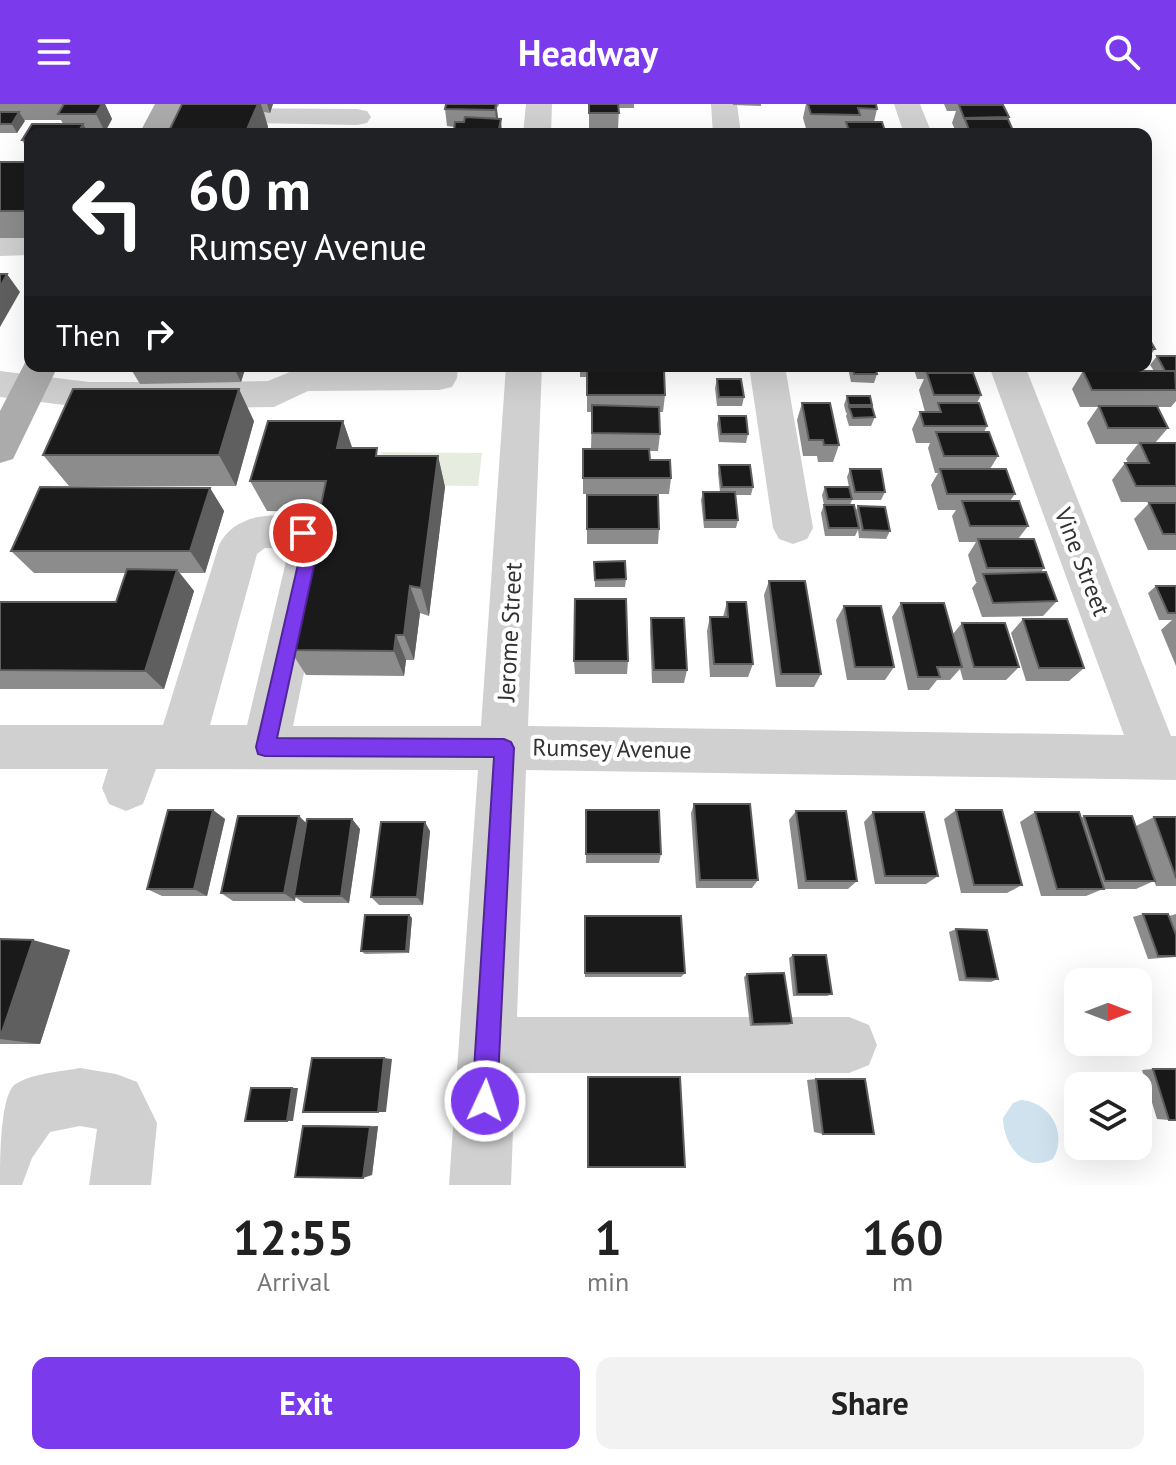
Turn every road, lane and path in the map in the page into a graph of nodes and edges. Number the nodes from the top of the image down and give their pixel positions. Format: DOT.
graph roads {
  1 [pos="539,104"];
  2 [pos="724,104"];
  3 [pos="907,104"];
  4 [pos="161,118"];
  5 [pos="357,118"];
  6 [pos="283,125"];
  7 [pos="537,128"];
  8 [pos="726,128"];
  9 [pos="916,128"];
  10 [pos="24,245"];
  11 [pos="0,246"];
  12 [pos="303,372"];
  13 [pos="440,372"];
  14 [pos="524,372"];
  15 [pos="768,372"];
  16 [pos="1009,372"];
  17 [pos="24,379"];
  18 [pos="0,449"];
  19 [pos="793,528"];
  20 [pos="0,747"];
  21 [pos="265,747"];
  22 [pos="504,748"];
  23 [pos="1166,758"];
  24 [pos="148,761"];
  25 [pos="488,1045"];
  26 [pos="849,1045"];
  27 [pos="0,1164"];
  28 [pos="120,1185"];
  29 [pos="480,1185"];
  1 -- 7 [label="street"];
  2 -- 8 [label="street"];
  3 -- 9 [label="street"];
  4 -- 6 [label="street"];
  5 -- 6 [label="street"];
  10 -- 11 [label="street"];
  12 -- 13 [label="street"];
  12 -- 17 [label="street"];
  14 -- 22 [label="street, Jerome Street"];
  15 -- 19 [label="street"];
  16 -- 23 [label="street, Vine Street"];
  17 -- 18 [label="main road"];
  20 -- 24 [label="street, Rumsey Avenue"];
  21 -- 22 [label="street, Rumsey Avenue"];
  21 -- 24 [label="street, Rumsey Avenue"];
  21 -- 24 [label="street"];
  22 -- 23 [label="street, Rumsey Avenue"];
  22 -- 25 [label="street, Jerome Street"];
  25 -- 26 [label="street"];
  25 -- 29 [label="street, Jerome Street"];
  27 -- 28 [label="street"];
}
